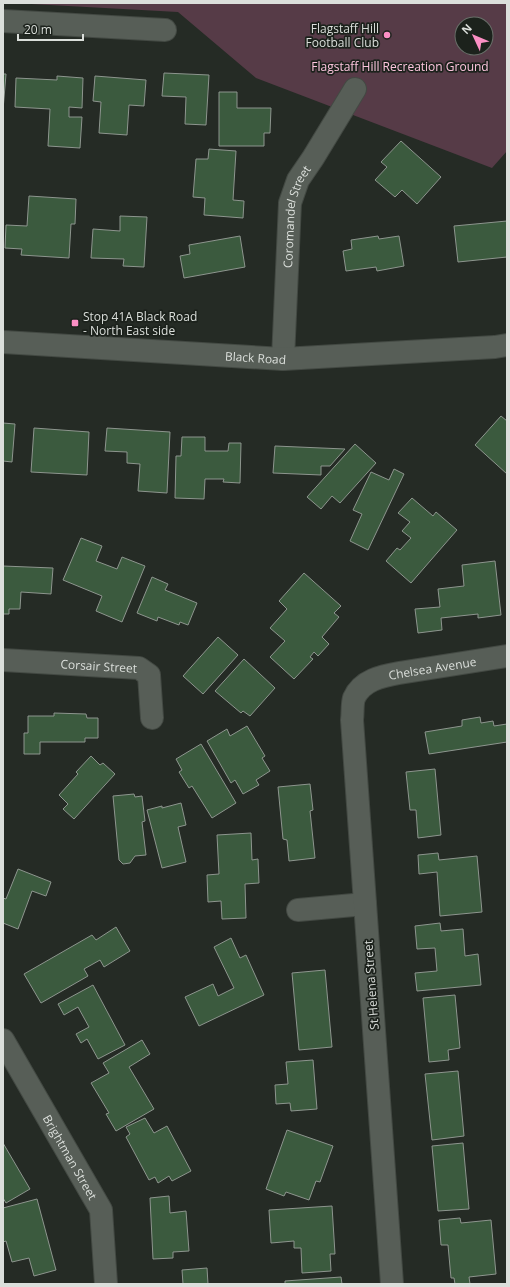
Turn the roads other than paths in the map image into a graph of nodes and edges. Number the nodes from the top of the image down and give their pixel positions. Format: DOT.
graph roads {
  1 [pos="3,21"];
  2 [pos="165,30"];
  3 [pos="355,89"];
  4 [pos="3,342"];
  5 [pos="507,345"];
  6 [pos="283,359"];
  7 [pos="507,656"];
  8 [pos="3,660"];
  9 [pos="362,688"];
  10 [pos="152,718"];
  11 [pos="365,904"];
  12 [pos="298,910"];
  13 [pos="3,1040"];
  14 [pos="106,1284"];
  15 [pos="392,1284"];
  1 -- 2 [label="street"];
  3 -- 6 [label="street, Coromandel Street"];
  4 -- 6 [label="street, Black Road"];
  5 -- 6 [label="street, Black Road"];
  7 -- 9 [label="street, Chelsea Avenue"];
  8 -- 10 [label="street, Corsair Street"];
  9 -- 11 [label="street, St Helena Street"];
  11 -- 12 [label="street"];
  11 -- 15 [label="street, St Helena Street"];
  13 -- 14 [label="street, Brightman Street"];
}
